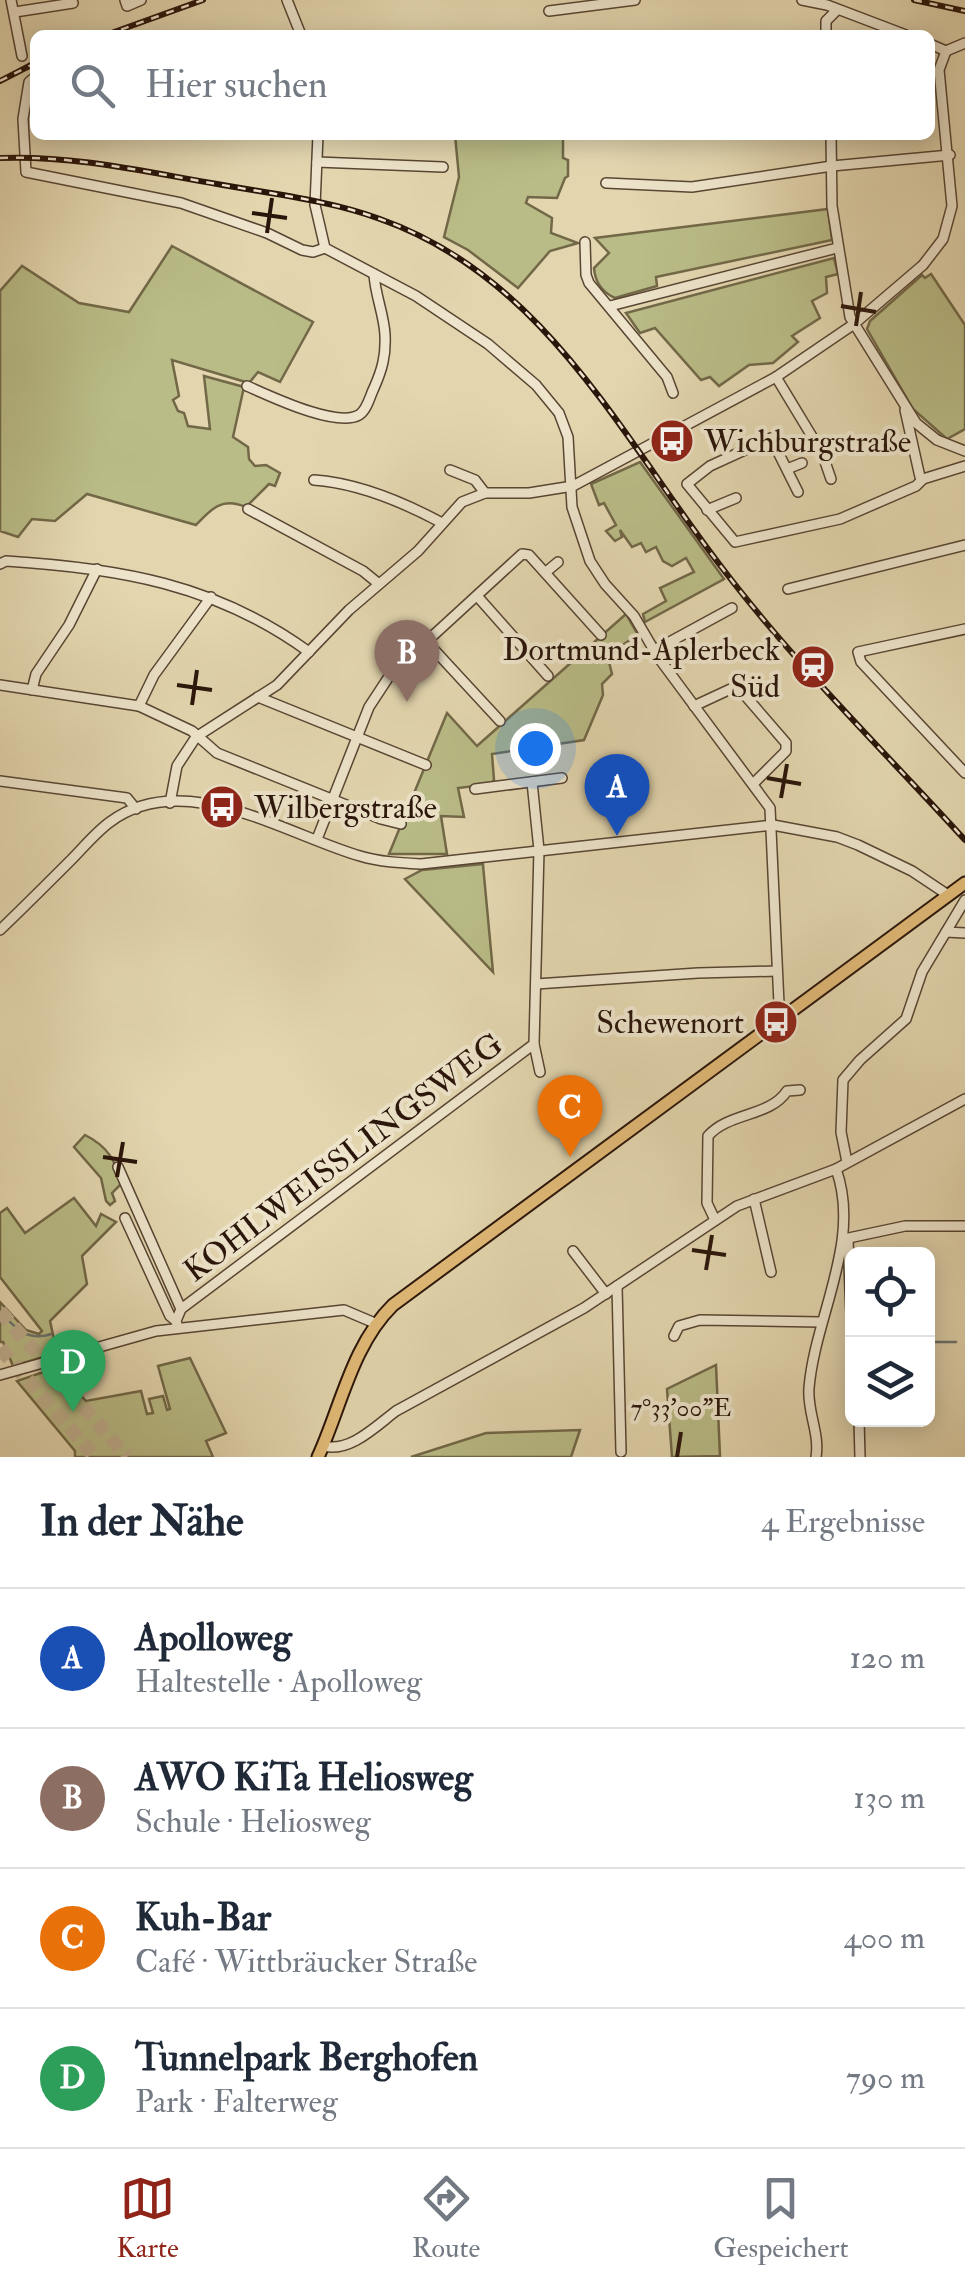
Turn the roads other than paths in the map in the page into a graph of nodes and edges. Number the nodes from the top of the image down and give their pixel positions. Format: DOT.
graph roads {
  1 [pos="11,0"];
  2 [pos="125,0"];
  3 [pos="141,0"];
  4 [pos="287,0"];
  5 [pos="635,0"];
  6 [pos="802,0"];
  7 [pos="73,3"];
  8 [pos="548,11"];
  9 [pos="836,11"];
  10 [pos="15,12"];
  11 [pos="299,30"];
  12 [pos="826,30"];
  13 [pos="891,30"];
  14 [pos="965,43"];
  15 [pos="935,46"];
  16 [pos="946,51"];
  17 [pos="22,56"];
  18 [pos="30,81"];
  19 [pos="318,140"];
  20 [pos="831,140"];
  21 [pos="950,156"];
  22 [pos="318,162"];
  23 [pos="832,166"];
  24 [pos="444,167"];
  25 [pos="606,184"];
  26 [pos="585,242"];
  27 [pos="325,248"];
  28 [pos="837,248"];
  29 [pos="374,274"];
  30 [pos="610,306"];
  31 [pos="854,324"];
  32 [pos="776,377"];
  33 [pos="247,386"];
  34 [pos="672,393"];
  35 [pos="905,410"];
  36 [pos="965,451"];
  37 [pos="802,463"];
  38 [pos="965,466"];
  39 [pos="450,470"];
  40 [pos="788,470"];
  41 [pos="923,479"];
  42 [pos="314,480"];
  43 [pos="831,480"];
  44 [pos="569,488"];
  45 [pos="798,492"];
  46 [pos="485,493"];
  47 [pos="736,498"];
  48 [pos="248,509"];
  49 [pos="707,510"];
  50 [pos="442,522"];
  51 [pos="965,545"];
  52 [pos="3,562"];
  53 [pos="558,562"];
  54 [pos="97,569"];
  55 [pos="546,572"];
  56 [pos="379,584"];
  57 [pos="788,588"];
  58 [pos="211,597"];
  59 [pos="478,597"];
  60 [pos="732,608"];
  61 [pos="965,630"];
  62 [pos="601,635"];
  63 [pos="427,642"];
  64 [pos="654,651"];
  65 [pos="309,652"];
  66 [pos="548,676"];
  67 [pos="0,685"];
  68 [pos="32,690"];
  69 [pos="258,697"];
  70 [pos="138,706"];
  71 [pos="694,706"];
  72 [pos="500,721"];
  73 [pos="196,736"];
  74 [pos="357,739"];
  75 [pos="426,765"];
  76 [pos="965,773"];
  77 [pos="562,778"];
  78 [pos="0,781"];
  79 [pos="532,782"];
  80 [pos="754,783"];
  81 [pos="475,789"];
  82 [pos="332,800"];
  83 [pos="170,804"];
  84 [pos="136,809"];
  85 [pos="402,824"];
  86 [pos="773,826"];
  87 [pos="317,839"];
  88 [pos="540,850"];
  89 [pos="965,886"];
  90 [pos="948,895"];
  91 [pos="965,900"];
  92 [pos="0,930"];
  93 [pos="946,932"];
  94 [pos="965,933"];
  95 [pos="777,971"];
  96 [pos="536,984"];
  97 [pos="784,1016"];
  98 [pos="534,1044"];
  99 [pos="540,1072"];
  100 [pos="800,1090"];
  101 [pos="963,1102"];
  102 [pos="847,1162"];
  103 [pos="118,1167"];
  104 [pos="836,1169"];
  105 [pos="754,1198"];
  106 [pos="125,1218"];
  107 [pos="715,1220"];
  108 [pos="146,1226"];
  109 [pos="965,1226"];
  110 [pos="132,1231"];
  111 [pos="846,1239"];
  112 [pos="573,1251"];
  113 [pos="164,1268"];
  114 [pos="771,1272"];
  115 [pos="152,1274"];
  116 [pos="616,1286"];
  117 [pos="606,1294"];
  118 [pos="181,1309"];
  119 [pos="820,1322"];
  120 [pos="377,1324"];
  121 [pos="177,1325"];
  122 [pos="674,1336"];
  123 [pos="852,1337"];
  124 [pos="0,1374"];
  125 [pos="860,1427"];
  126 [pos="320,1451"];
  127 [pos="621,1452"];
  128 [pos="816,1457"];
  129 [pos="860,1457"];
  1 -- 10 [label="street"];
  2 -- 3 [label="street"];
  4 -- 11 [label="street"];
  5 -- 8 [label="street"];
  6 -- 9 [label="street"];
  7 -- 10 [label="street"];
  9 -- 12 [label="street"];
  9 -- 13 [label="street"];
  10 -- 17 [label="street"];
  14 -- 16 [label="street"];
  15 -- 16 [label="street"];
  16 -- 21 [label="street"];
  18 -- 27 [label="street"];
  19 -- 22 [label="street"];
  20 -- 23 [label="street"];
  21 -- 23 [label="street"];
  21 -- 31 [label="street"];
  22 -- 24 [label="street"];
  22 -- 27 [label="street"];
  23 -- 25 [label="street"];
  23 -- 28 [label="street"];
  26 -- 30 [label="street"];
  27 -- 29 [label="street"];
  28 -- 30 [label="street"];
  28 -- 31 [label="street"];
  29 -- 33 [label="street"];
  29 -- 44 [label="street"];
  30 -- 34 [label="street"];
  31 -- 32 [label="street"];
  31 -- 35 [label="street"];
  32 -- 43 [label="street"];
  32 -- 44 [label="street"];
  35 -- 36 [label="street"];
  35 -- 41 [label="street"];
  37 -- 40 [label="street"];
  38 -- 41 [label="street"];
  39 -- 46 [label="street"];
  40 -- 45 [label="street"];
  40 -- 49 [label="street"];
  41 -- 49 [label="street"];
  42 -- 50 [label="street"];
  44 -- 46 [label="street"];
  44 -- 64 [label="street"];
  46 -- 50 [label="street"];
  47 -- 49 [label="street"];
  48 -- 56 [label="street"];
  50 -- 56 [label="street"];
  51 -- 57 [label="street"];
  52 -- 54 [label="street"];
  53 -- 55 [label="street"];
  54 -- 58 [label="street"];
  54 -- 68 [label="street"];
  55 -- 59 [label="street"];
  55 -- 62 [label="street"];
  56 -- 65 [label="street"];
  58 -- 65 [label="street"];
  58 -- 70 [label="street"];
  59 -- 63 [label="street"];
  59 -- 66 [label="street"];
  60 -- 64 [label="street"];
  61 -- 76 [label="street"];
  63 -- 72 [label="street"];
  63 -- 74 [label="street"];
  64 -- 71 [label="street"];
  65 -- 69 [label="street"];
  67 -- 68 [label="street"];
  68 -- 70 [label="street"];
  69 -- 73 [label="street"];
  69 -- 74 [label="street"];
  70 -- 73 [label="street"];
  71 -- 80 [label="street"];
  71 -- 80 [label="street"];
  73 -- 82 [label="street"];
  73 -- 83 [label="street"];
  74 -- 75 [label="street"];
  74 -- 82 [label="street"];
  77 -- 79 [label="street"];
  78 -- 84 [label="street"];
  79 -- 81 [label="street"];
  79 -- 88 [label="street"];
  80 -- 86 [label="street"];
  82 -- 85 [label="street"];
  82 -- 87 [label="street"];
  83 -- 84 [label="street"];
  83 -- 87 [label="street"];
  84 -- 92 [label="street"];
  86 -- 88 [label="street"];
  86 -- 90 [label="street"];
  86 -- 95 [label="street"];
  87 -- 88 [label="street"];
  88 -- 96 [label="street"];
  89 -- 90 [label="main road"];
  90 -- 97 [label="main road"];
  91 -- 93 [label="street"];
  93 -- 94 [label="street"];
  93 -- 102 [label="street"];
  95 -- 96 [label="street"];
  95 -- 97 [label="street"];
  96 -- 98 [label="street"];
  97 -- 120 [label="main road"];
  98 -- 99 [label="street"];
  98 -- 118 [label="street, KOHLWEISSLINGSWEG"];
  100 -- 107 [label="street"];
  101 -- 102 [label="street"];
  102 -- 104 [label="street"];
  103 -- 108 [label="street"];
  104 -- 105 [label="street"];
  104 -- 111 [label="street"];
  105 -- 107 [label="street"];
  105 -- 114 [label="street"];
  106 -- 110 [label="street"];
  107 -- 116 [label="street"];
  108 -- 110 [label="street"];
  108 -- 113 [label="street"];
  109 -- 111 [label="street"];
  110 -- 115 [label="street"];
  111 -- 119 [label="street"];
  111 -- 123 [label="street"];
  112 -- 117 [label="street"];
  113 -- 115 [label="street"];
  113 -- 118 [label="street"];
  115 -- 121 [label="street"];
  116 -- 117 [label="street"];
  116 -- 127 [label="street"];
  117 -- 126 [label="street"];
  118 -- 121 [label="street"];
  119 -- 122 [label="street"];
  119 -- 128 [label="street"];
  120 -- 121 [label="street"];
  120 -- 126 [label="main road"];
  121 -- 124 [label="street"];
  125 -- 129 [label="street"];
}
